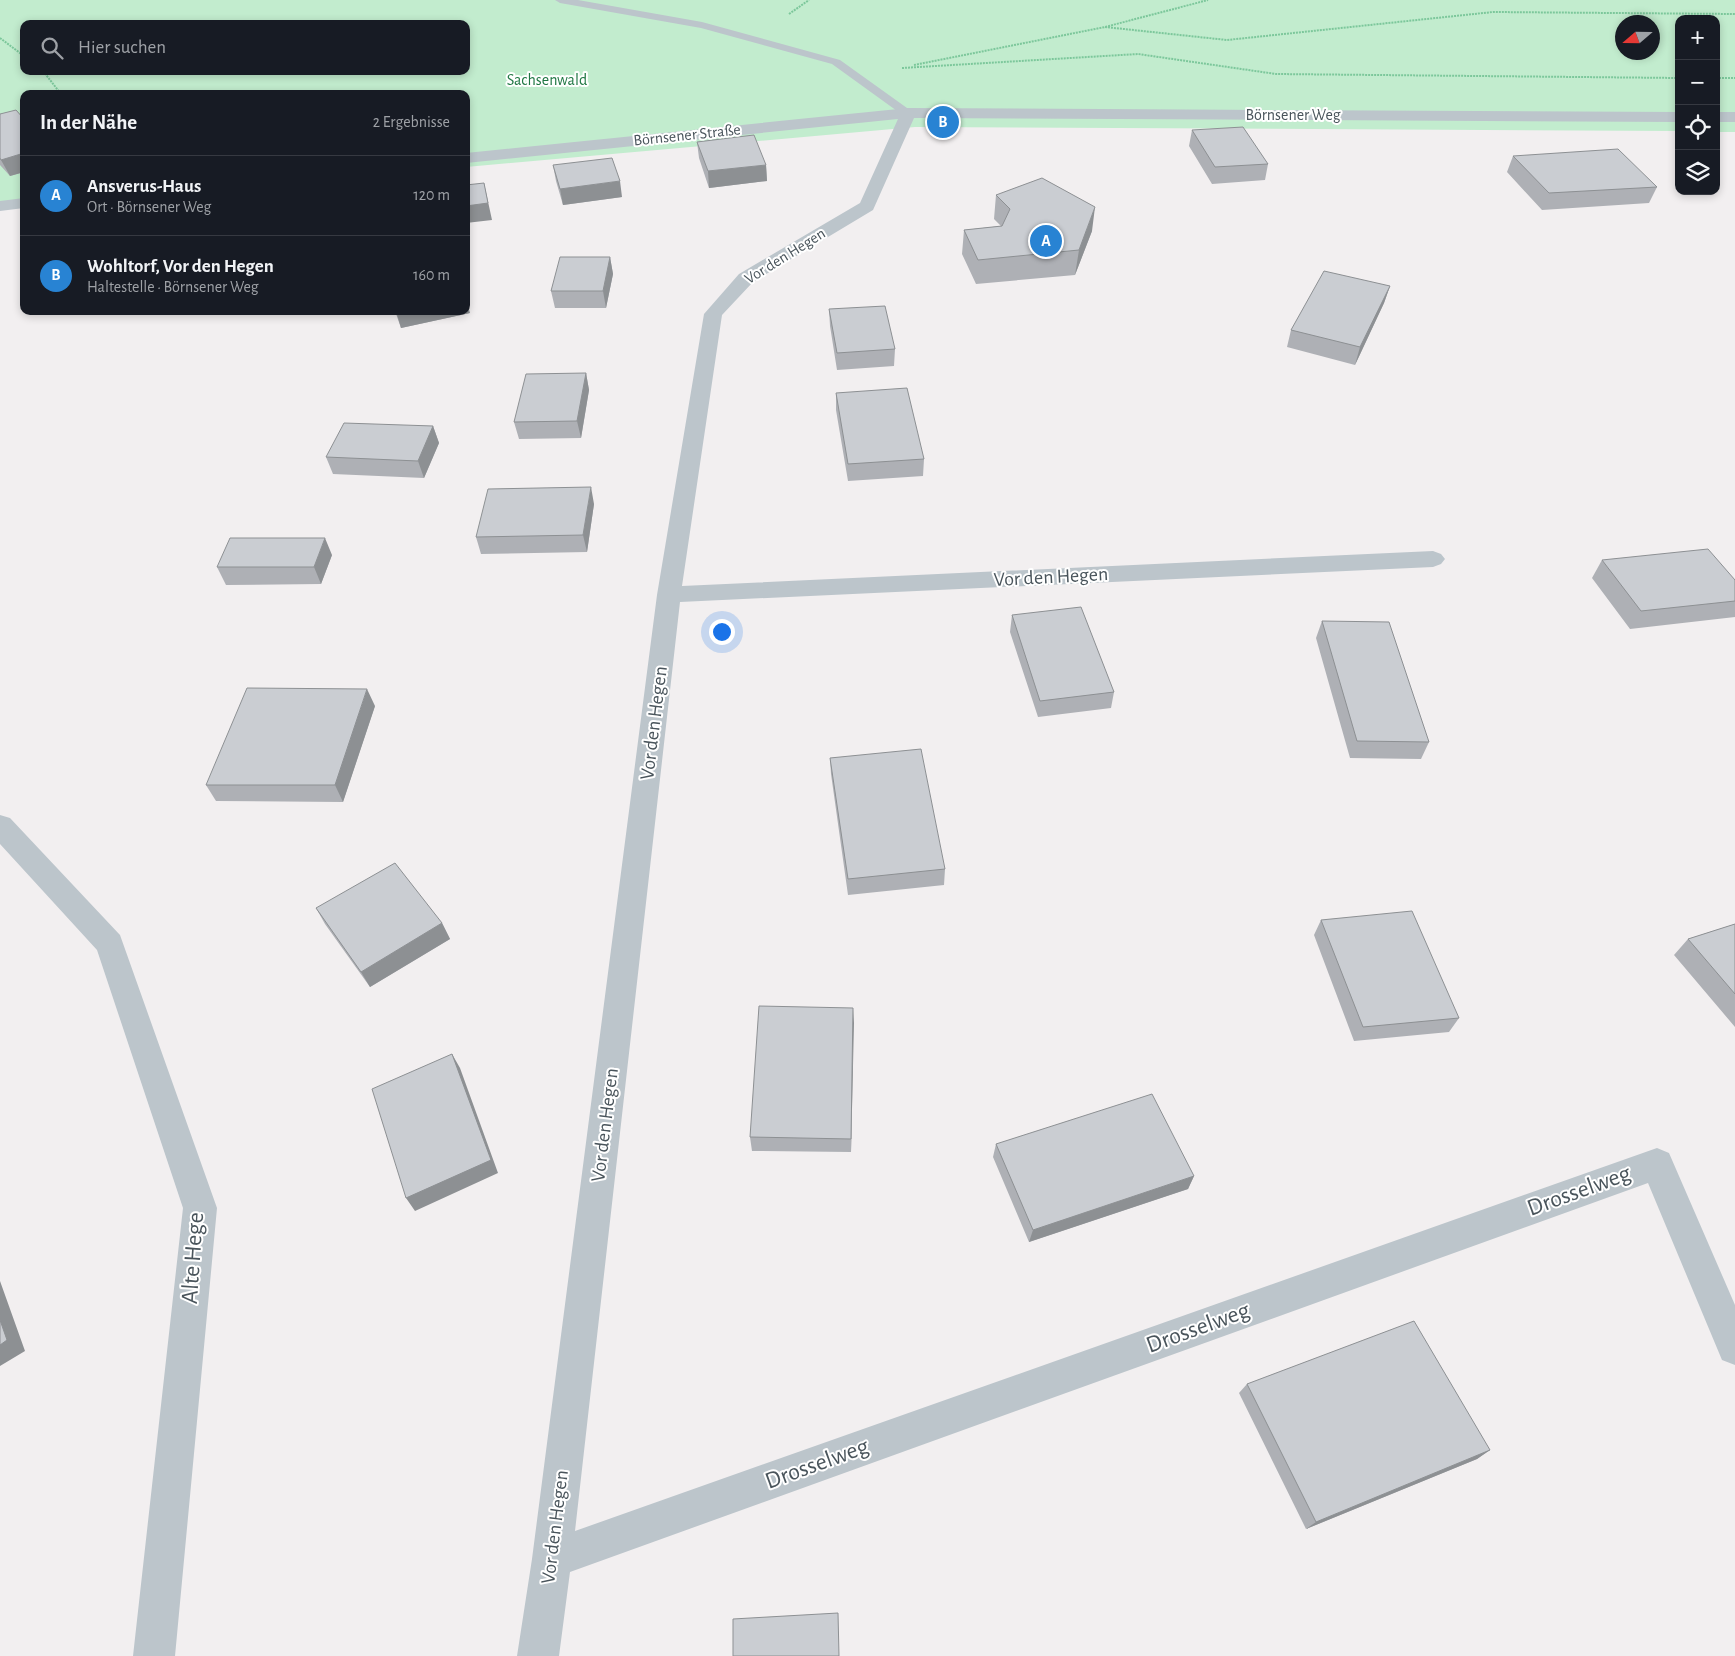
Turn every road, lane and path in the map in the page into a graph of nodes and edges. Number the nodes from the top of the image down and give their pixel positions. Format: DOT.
graph roads {
  1 [pos="560,0"];
  2 [pos="1208,0"];
  3 [pos="1735,14"];
  4 [pos="1105,27"];
  5 [pos="0,38"];
  6 [pos="20,53"];
  7 [pos="46,75"];
  8 [pos="1675,78"];
  9 [pos="1720,78"];
  10 [pos="1735,78"];
  11 [pos="58,90"];
  12 [pos="908,113"];
  13 [pos="1675,117"];
  14 [pos="1720,117"];
  15 [pos="1735,117"];
  16 [pos="470,158"];
  17 [pos="20,204"];
  18 [pos="0,206"];
  19 [pos="1433,559"];
  20 [pos="669,595"];
  21 [pos="0,826"];
  22 [pos="1735,1347"];
  23 [pos="552,1559"];
  24 [pos="154,1656"];
  25 [pos="538,1656"];
  1 -- 12 [label="lane"];
  2 -- 4 [label="path"];
  3 -- 4 [label="path"];
  4 -- 8 [label="path"];
  5 -- 6 [label="path"];
  7 -- 11 [label="path"];
  9 -- 10 [label="path"];
  12 -- 13 [label="street, Börnsener Weg"];
  12 -- 16 [label="street, Börnsener Straße"];
  12 -- 20 [label="street, Vor den Hegen"];
  14 -- 15 [label="street"];
  17 -- 18 [label="street"];
  19 -- 20 [label="street, Vor den Hegen"];
  20 -- 23 [label="street, Vor den Hegen"];
  21 -- 24 [label="street, Alte Hege"];
  22 -- 23 [label="street, Drosselweg"];
  23 -- 25 [label="street, Vor den Hegen"];
}
